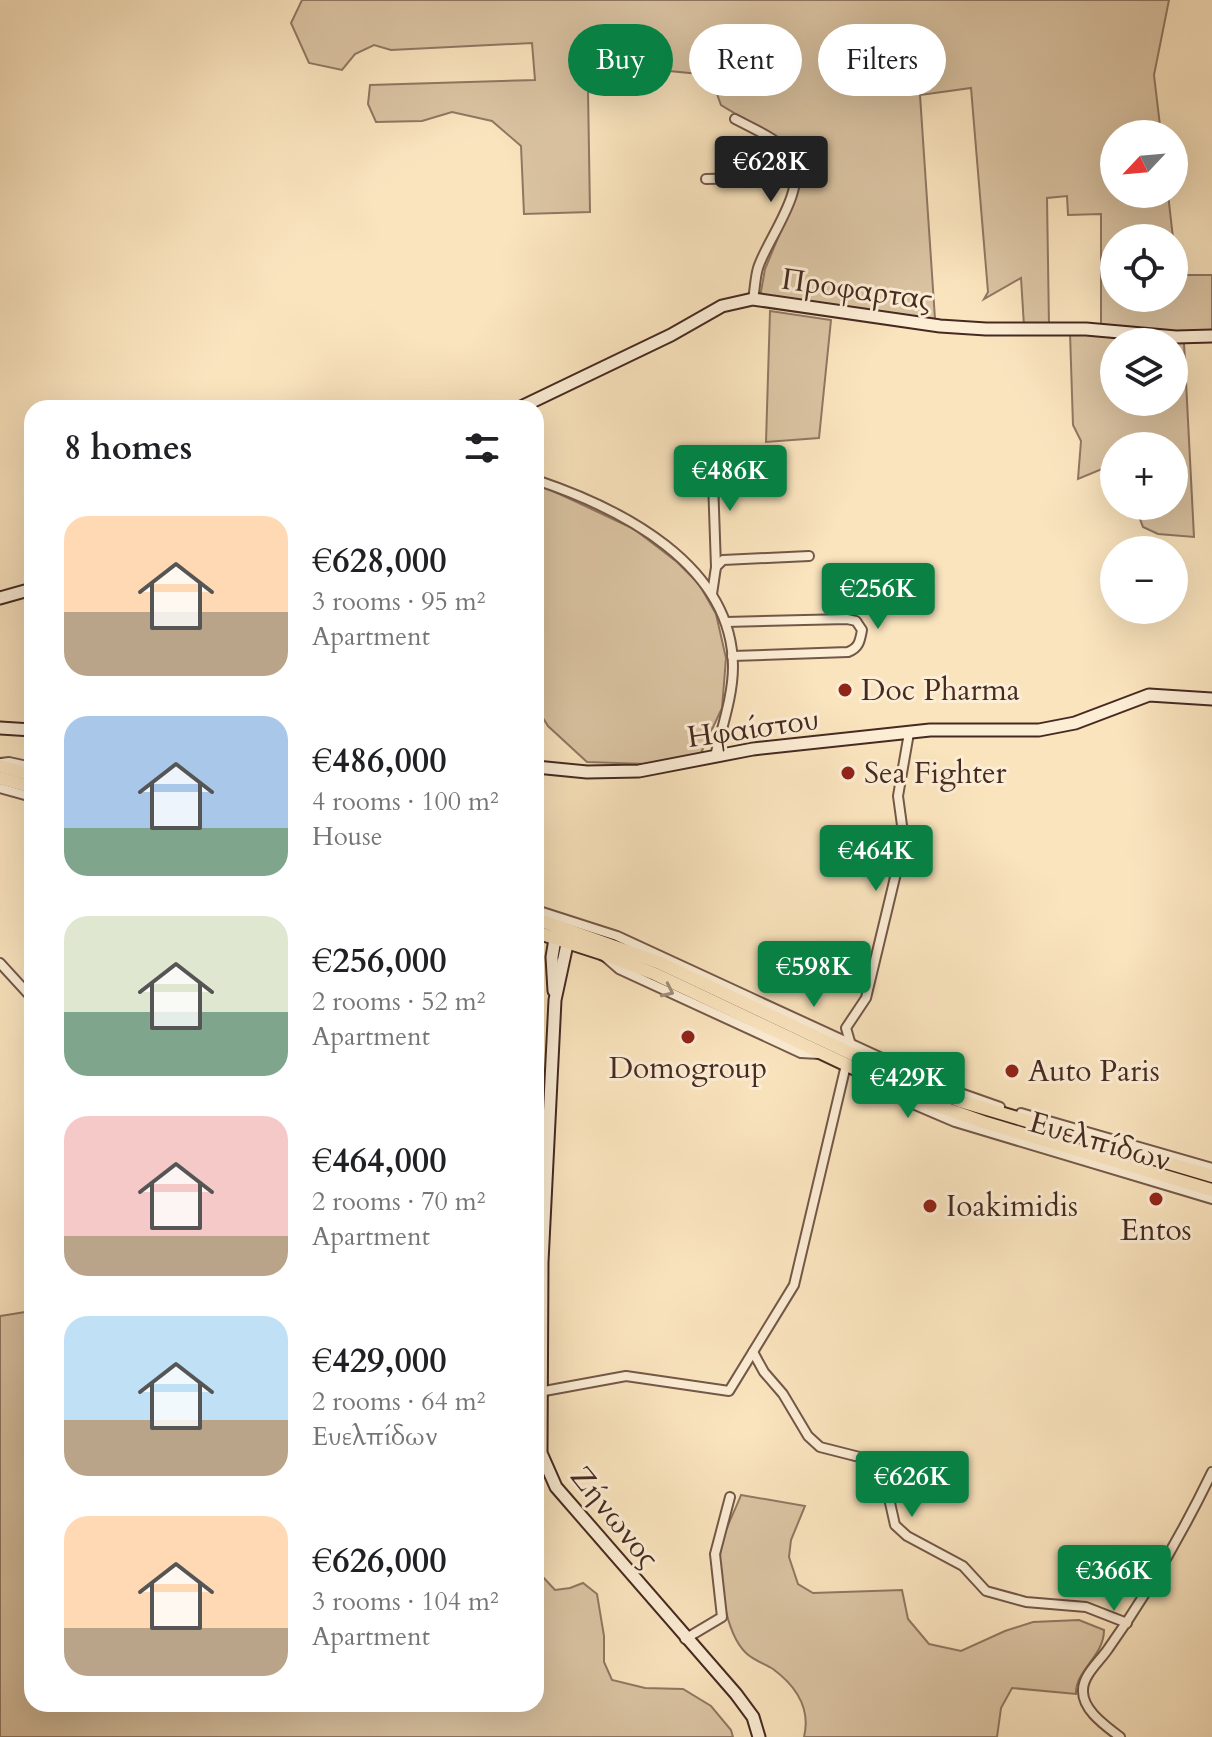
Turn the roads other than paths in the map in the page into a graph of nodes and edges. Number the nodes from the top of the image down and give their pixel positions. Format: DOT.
graph roads {
  1 [pos="735,119"];
  2 [pos="794,177"];
  3 [pos="706,179"];
  4 [pos="753,299"];
  5 [pos="1212,336"];
  6 [pos="536,400"];
  7 [pos="715,458"];
  8 [pos="544,483"];
  9 [pos="809,556"];
  10 [pos="716,567"];
  11 [pos="24,591"];
  12 [pos="712,594"];
  13 [pos="0,598"];
  14 [pos="726,622"];
  15 [pos="732,656"];
  16 [pos="1212,699"];
  17 [pos="0,728"];
  18 [pos="24,730"];
  19 [pos="909,733"];
  20 [pos="715,756"];
  21 [pos="0,764"];
  22 [pos="24,765"];
  23 [pos="544,768"];
  24 [pos="24,772"];
  25 [pos="0,778"];
  26 [pos="24,785"];
  27 [pos="0,788"];
  28 [pos="24,795"];
  29 [pos="544,913"];
  30 [pos="544,924"];
  31 [pos="544,933"];
  32 [pos="562,934"];
  33 [pos="0,963"];
  34 [pos="24,989"];
  35 [pos="730,991"];
  36 [pos="851,1045"];
  37 [pos="846,1065"];
  38 [pos="1041,1122"];
  39 [pos="1058,1149"];
  40 [pos="1161,1157"];
  41 [pos="1212,1168"];
  42 [pos="1212,1176"];
  43 [pos="544,1186"];
  44 [pos="1212,1190"];
  45 [pos="1212,1199"];
  46 [pos="753,1352"];
  47 [pos="544,1391"];
  48 [pos="544,1460"];
  49 [pos="1212,1472"];
  50 [pos="730,1497"];
  51 [pos="1127,1623"];
  52 [pos="685,1639"];
  53 [pos="759,1737"];
  54 [pos="1120,1737"];
  1 -- 2 [label="street"];
  2 -- 3 [label="street"];
  2 -- 4 [label="street"];
  4 -- 5 [label="street, Προφαρτας"];
  4 -- 6 [label="street, Προφαρτας"];
  7 -- 10 [label="street"];
  8 -- 12 [label="street"];
  9 -- 10 [label="street"];
  10 -- 12 [label="street"];
  11 -- 13 [label="street"];
  12 -- 14 [label="street"];
  14 -- 15 [label="street"];
  14 -- 15 [label="street"];
  15 -- 20 [label="street"];
  16 -- 19 [label="street, Ηφαίστου"];
  17 -- 18 [label="street"];
  19 -- 20 [label="street, Ηφαίστου"];
  19 -- 36 [label="street"];
  20 -- 23 [label="street, Ηφαίστου"];
  21 -- 22 [label="street"];
  21 -- 24 [label="main road"];
  25 -- 26 [label="main road"];
  27 -- 28 [label="street"];
  29 -- 35 [label="street, Ευελπίδων"];
  30 -- 32 [label="main road"];
  31 -- 32 [label="main road"];
  32 -- 35 [label="main road"];
  32 -- 37 [label="main road, one-way"];
  32 -- 43 [label="street, Ζήνωνος"];
  33 -- 34 [label="street"];
  35 -- 36 [label="street, Ευελπίδων"];
  35 -- 38 [label="main road"];
  36 -- 38 [label="street, Ευελπίδων"];
  37 -- 39 [label="main road"];
  37 -- 46 [label="street"];
  38 -- 40 [label="main road"];
  39 -- 44 [label="main road"];
  39 -- 45 [label="street, Ευελπίδων"];
  40 -- 41 [label="street, Ευελπίδων"];
  40 -- 42 [label="main road"];
  46 -- 47 [label="street"];
  46 -- 51 [label="street"];
  48 -- 52 [label="street, Ζήνωνος"];
  49 -- 51 [label="street"];
  50 -- 52 [label="street"];
  51 -- 54 [label="street"];
  52 -- 53 [label="street, Ζήνωνος"];
}
